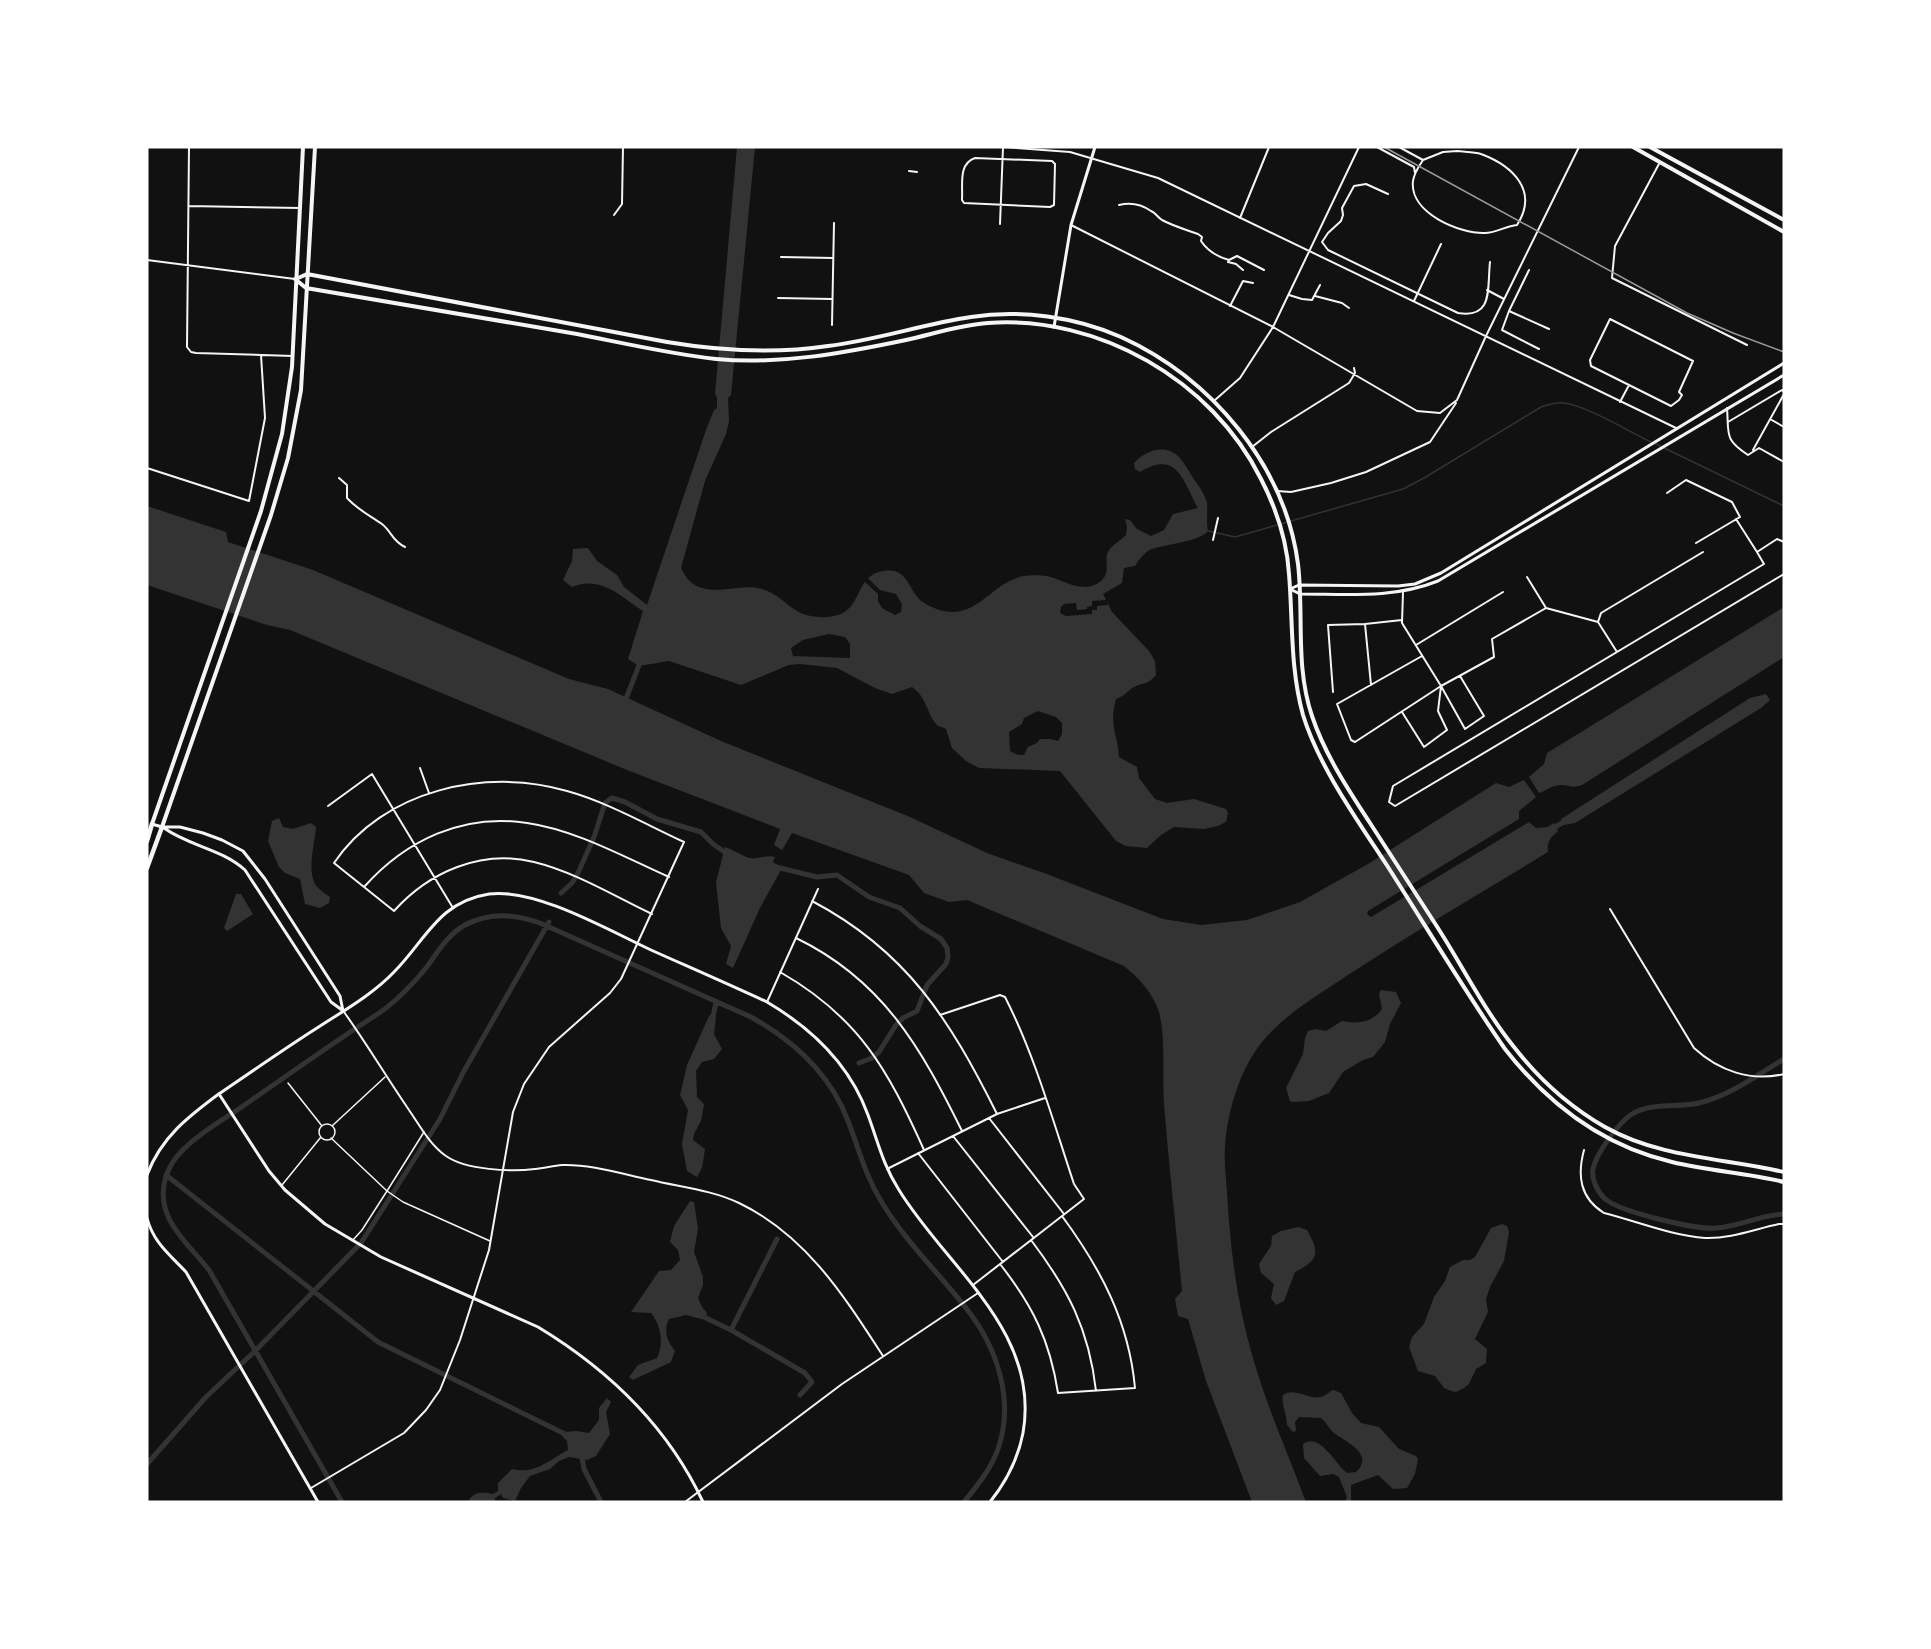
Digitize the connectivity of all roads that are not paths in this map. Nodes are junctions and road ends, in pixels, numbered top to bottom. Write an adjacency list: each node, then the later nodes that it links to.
1 (189, 147): 24 (street)
2 (303, 147): 25 (main road)
3 (315, 147): 44 (main road)
4 (623, 147): 26 (street)
5 (1003, 147): 14 (street); 15 (street)
6 (1095, 147): 14 (street)
7 (1269, 147): 27 (street)
8 (1359, 147): 34 (street)
9 (1377, 147): 20 (street)
10 (1399, 147): 16 (street)
11 (1579, 147): 55 (street)
12 (1633, 147): 17 (main road)
13 (1650, 147): 28 (main road)
14 (1091, 157): 27 (street); 31 (street)
15 (1003, 159): 22 (street); 22 (street); 22 (street)
16 (1423, 160): 20 (street); 20 (street)
17 (1660, 162): 32 (main road); 66 (street)
18 (909, 171): 19 (street)
19 (917, 172)
20 (1415, 176)
21 (1388, 194): 50 (street)
22 (1001, 205): 30 (street)
23 (1119, 205): 38 (street)
24 (189, 206): 25 (street); 40 (street)
25 (300, 208): 45 (main road)
26 (614, 215)
27 (1240, 218): 34 (street)
28 (1784, 220)
29 (834, 223): 36 (street)
30 (1000, 224)
31 (1071, 225): 57 (street); 60 (street)
32 (1784, 232)
33 (1441, 244): 50 (street)
34 (1308, 252): 51 (street); 56 (street)
35 (781, 257): 36 (street)
36 (833, 258): 54 (street)
37 (147, 260): 40 (street)
38 (1229, 260): 41 (street); 42 (street)
39 (1490, 262): 49 (street)
40 (189, 265): 45 (street); 68 (street)
41 (1244, 270)
42 (1264, 270)
43 (1529, 270): 59 (street)
44 (307, 274): 45 (main road); 48 (main road); 60 (main road)
45 (295, 279): 48 (main road); 69 (main road)
46 (1252, 283): 57 (street)
47 (1320, 285): 52 (street)
48 (306, 288): 62 (main road); 125 (main road)
49 (1486, 290): 50 (street); 55 (street)
50 (1418, 293): 56 (street)
51 (1289, 295): 52 (street); 63 (street)
52 (1315, 296): 58 (street)
53 (778, 298): 54 (street)
54 (832, 298): 61 (street)
55 (1504, 299): 65 (street)
56 (1414, 302): 65 (street)
57 (1230, 306): 63 (street)
58 (1349, 308)
59 (1509, 311): 64 (street); 67 (street)
60 (1055, 318): 62 (street); 77 (main road)
61 (832, 325)
62 (1054, 327): 104 (main road)
63 (1273, 327): 72 (street); 77 (street)
64 (1549, 329)
65 (1486, 336): 76 (street); 78 (street)
66 (1748, 345)
67 (1539, 349)
68 (261, 355): 69 (street); 87 (street)
69 (293, 356): 124 (main road)
70 (1784, 363): 83 (street)
71 (1354, 368): 72 (street)
72 (1354, 373): 76 (street); 84 (street)
73 (1784, 375): 79 (street)
74 (1629, 385): 74 (street); 78 (street)
75 (1784, 393): 80 (street); 81 (street)
76 (1457, 400): 89 (street)
77 (1213, 401): 84 (main road)
78 (1620, 402): 83 (street)
79 (1727, 408): 81 (street); 97 (street)
80 (1770, 419): 82 (street); 85 (street)
81 (1728, 422): 85 (street)
82 (1784, 427)
83 (1676, 428): 94 (street)
84 (1252, 447): 89 (main road)
85 (1751, 453): 86 (street)
86 (1784, 462)
87 (147, 468)
88 (339, 478): 98 (street)
89 (1277, 491): 103 (main road)
90 (1667, 493): 92 (street)
91 (1218, 518): 93 (street)
92 (1736, 519): 96 (street); 100 (street)
93 (1213, 540)
94 (1498, 540): 97 (street); 103 (street)
95 (1784, 542): 100 (street)
96 (1696, 543)
97 (1502, 544): 105 (street)
98 (405, 547)
99 (1703, 552): 110 (street)
100 (1757, 552): 113 (street)
101 (1784, 574): 113 (street)
102 (1527, 577): 108 (street)
103 (1299, 585): 104 (street); 107 (main road)
104 (1290, 589): 107 (street); 164 (main road)
105 (1402, 592): 107 (street); 109 (street)
106 (1503, 592): 112 (street)
107 (1300, 594): 162 (main road)
108 (1546, 608): 110 (street); 115 (street)
109 (1402, 620): 111 (street); 112 (street)
110 (1598, 622): 113 (street)
111 (1365, 624): 116 (street); 118 (street)
112 (1416, 645): 114 (street)
113 (1617, 652)
114 (1422, 656): 116 (street); 117 (street)
115 (1460, 676): 117 (street); 117 (street)
116 (1371, 685): 119 (street)
117 (1441, 686): 119 (street); 119 (street)
118 (1333, 692)
119 (1402, 712)
120 (420, 768): 121 (street)
121 (429, 793): 123 (street); 130 (street)
122 (328, 806): 123 (street)
123 (393, 809): 127 (street); 131 (street)
124 (150, 824): 125 (street); 126 (highway)
125 (162, 827): 128 (highway); 141 (street); 141 (street)
126 (147, 841)
127 (414, 844): 129 (street); 130 (street); 131 (street)
128 (147, 868)
129 (434, 877): 131 (street); 134 (street); 136 (street)
130 (669, 877): 136 (street)
131 (364, 887)
132 (818, 889): 133 (street)
133 (812, 901): 137 (street); 142 (street)
134 (453, 908): 138 (street); 141 (street)
135 (1610, 909): 143 (street)
136 (652, 914): 138 (street)
137 (796, 938): 139 (street); 152 (street)
138 (638, 944): 140 (street); 161 (street)
139 (780, 972): 140 (street); 157 (street)
140 (767, 1002): 160 (street)
141 (344, 1011): 144 (street); 146 (street)
142 (940, 1015): 147 (street); 148 (street)
143 (1784, 1074)
144 (386, 1077): 150 (street); 153 (street)
145 (288, 1083): 151 (street)
146 (219, 1094): 163 (street); 165 (street)
147 (1045, 1098): 148 (street); 167 (street)
148 (997, 1114): 149 (street)
149 (989, 1118): 152 (street); 167 (street)
150 (332, 1125): 151 (street); 156 (street)
151 (322, 1126): 155 (street)
152 (962, 1131): 154 (street)
153 (424, 1132): 161 (street); 166 (street)
154 (953, 1136): 157 (street); 170 (street)
155 (321, 1137): 156 (street); 165 (street)
156 (331, 1138): 166 (street)
157 (924, 1150): 159 (street)
158 (1584, 1150): 169 (street)
159 (918, 1153): 160 (street); 173 (street)
160 (887, 1168): 174 (street)
161 (504, 1169): 172 (street); 177 (street)
162 (1784, 1173)
163 (147, 1175)
164 (1784, 1182)
165 (281, 1186): 171 (street)
166 (387, 1191): 171 (street); 172 (street)
167 (1063, 1215): 170 (street); 178 (street)
168 (147, 1218): 179 (street)
169 (1784, 1224)
170 (1032, 1239): 173 (street); 178 (street)
171 (353, 1242): 176 (street)
172 (491, 1242): 176 (street)
173 (1001, 1263): 174 (street); 178 (street)
174 (973, 1286): 175 (street)
175 (978, 1293): 177 (street); 184 (street)
176 (474, 1297): 179 (street); 180 (street)
177 (883, 1356): 180 (street)
178 (1096, 1391)
179 (311, 1488): 181 (street)
180 (698, 1492): 182 (street); 183 (street)
181 (318, 1502)
182 (685, 1502)
183 (703, 1502)
184 (990, 1502)

